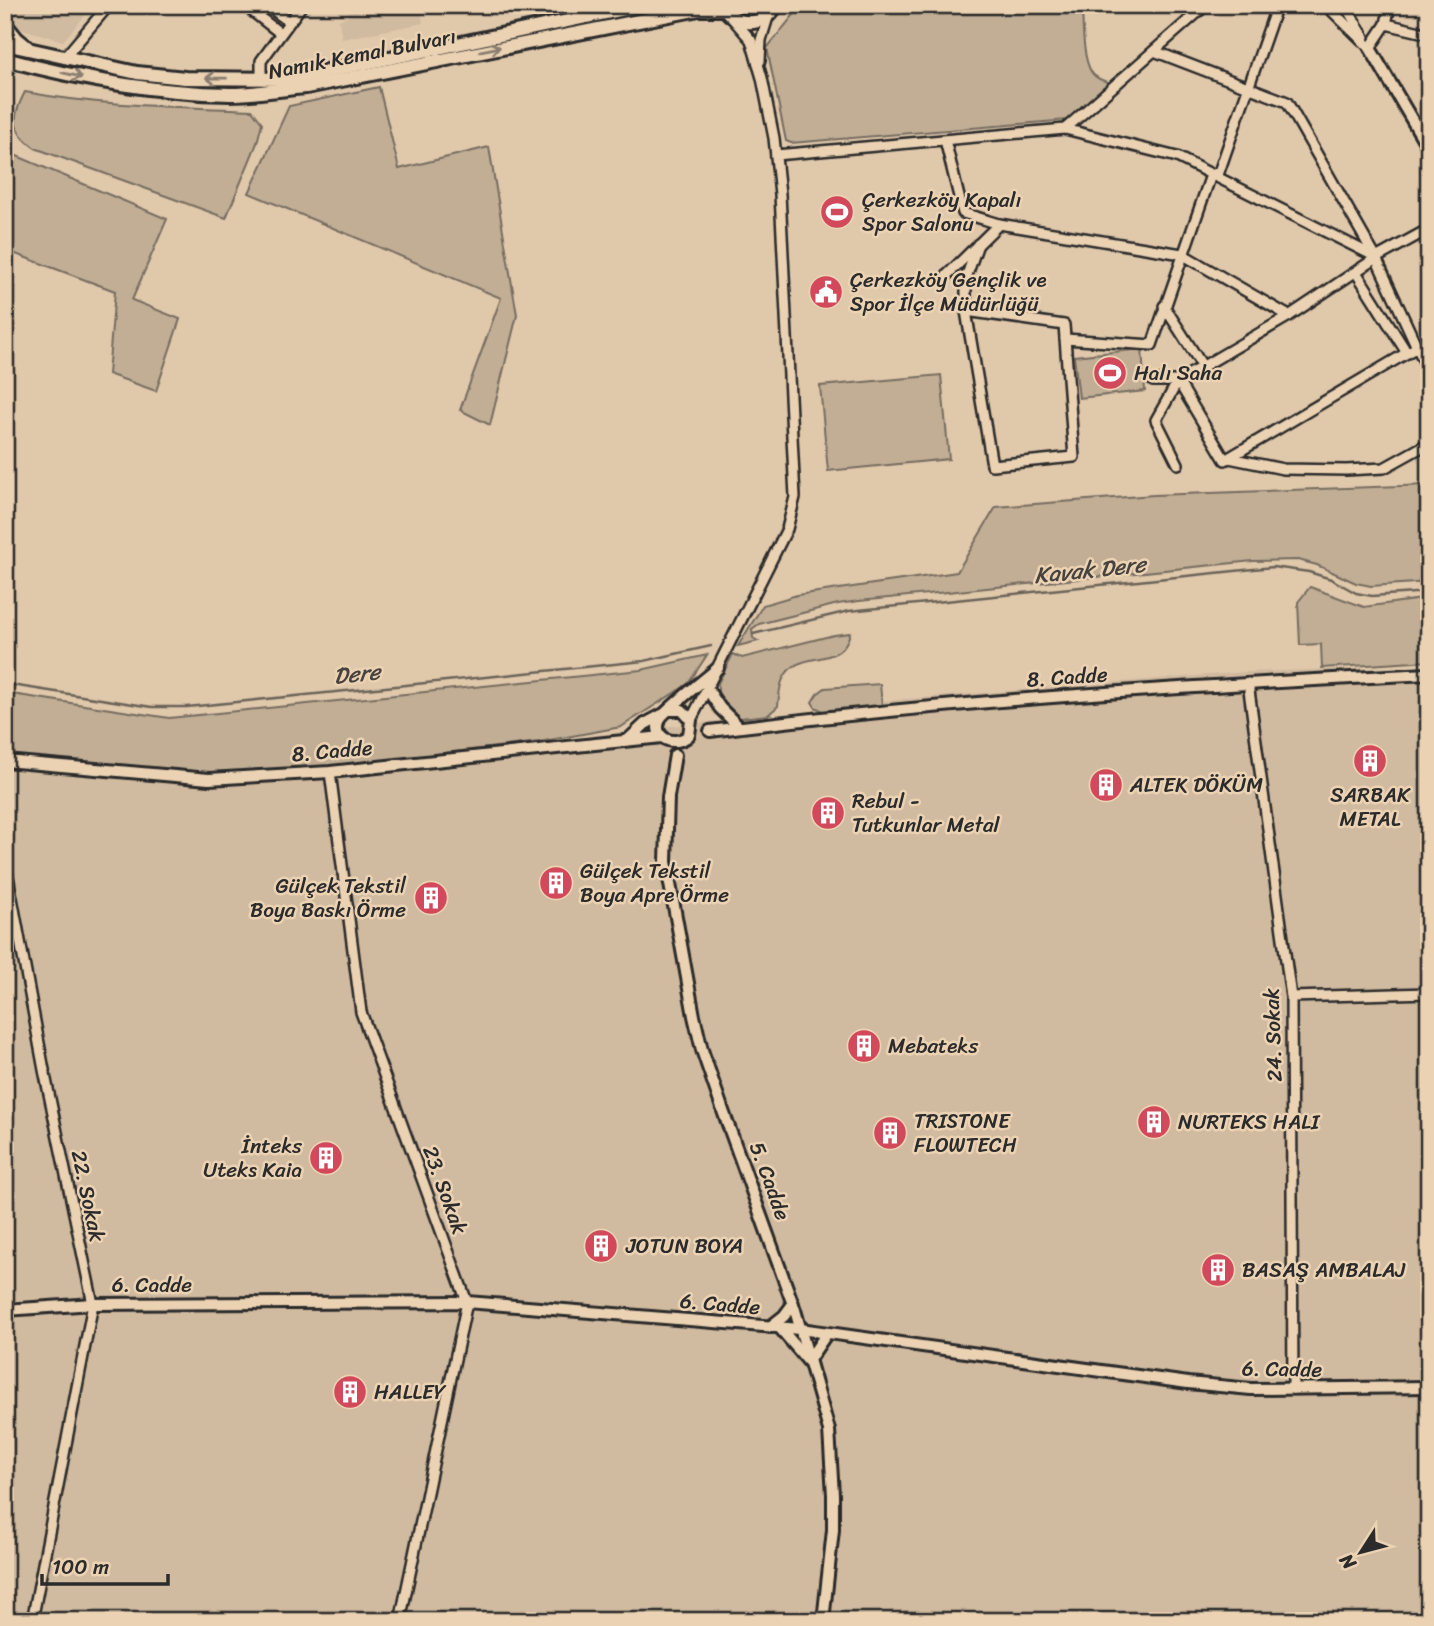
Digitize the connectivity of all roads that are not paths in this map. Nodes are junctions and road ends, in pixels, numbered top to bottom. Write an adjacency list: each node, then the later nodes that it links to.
1 (109, 5): 25 (street)
2 (244, 5): 19 (street)
3 (267, 5): 16 (street)
4 (302, 5): 16 (street)
5 (575, 5): 15 (street)
6 (644, 5): 15 (main road, Namık Kemal Bulvarı)
7 (776, 5): 14 (main road)
8 (1206, 5): 24 (street)
9 (1277, 5): 31 (street)
10 (1326, 5): 22 (street)
11 (1345, 5): 22 (street)
12 (1390, 5): 18 (street)
13 (726, 10): 14 (main road, Namık Kemal Bulvarı); 27 (street); 29 (main road, Namık Kemal Bulvarı, one-way to 13)
14 (768, 16): 27 (street)
15 (578, 19): 29 (main road, Namık Kemal Bulvarı)
16 (289, 22): 19 (street)
17 (5, 24): 23 (main road)
18 (1386, 24): 20 (street); 22 (street)
19 (281, 33): 29 (street)
20 (1429, 34)
21 (5, 44): 23 (main road, Namık Kemal Bulvarı)
22 (1370, 48): 34 (street)
23 (31, 50): 25 (main road, Namık Kemal Bulvarı)
24 (1154, 51): 31 (street); 32 (street)
25 (64, 58): 28 (main road, Namık Kemal Bulvarı)
26 (5, 59): 30 (main road, Namık Kemal Bulvarı, one-way to 30)
27 (759, 66): 35 (street)
28 (137, 73): 29 (main road, Namık Kemal Bulvarı, one-way to 28); 30 (main road)
29 (262, 85): 30 (main road, Namık Kemal Bulvarı)
30 (135, 87)
31 (1250, 88): 36 (street); 41 (street)
32 (1065, 129): 33 (street); 36 (street)
33 (946, 140): 35 (street); 37 (street)
34 (1429, 149)
35 (776, 155): 57 (street)
36 (1211, 175): 40 (street); 41 (street)
37 (999, 224): 39 (street); 40 (street)
38 (1429, 229): 41 (street)
39 (978, 244): 43 (street); 45 (street)
40 (1182, 254): 44 (street); 46 (street)
41 (1375, 257): 42 (street); 48 (street)
42 (1356, 272): 46 (street); 49 (street)
43 (943, 279)
44 (1164, 306): 47 (street); 50 (street)
45 (966, 311): 47 (street); 47 (street)
46 (1289, 316): 50 (street)
47 (1065, 340)
48 (1416, 347): 49 (street); 51 (street)
49 (1407, 353): 55 (street)
50 (1203, 367): 53 (street)
51 (1429, 371)
52 (1153, 381): 53 (street)
53 (1178, 381): 55 (street); 56 (street)
54 (1429, 443): 55 (street)
55 (1229, 458)
56 (1178, 464)
57 (718, 668): 60 (street); 61 (street)
58 (1429, 674): 59 (street, 8. Cadde)
59 (1248, 683): 63 (street, 8. Cadde); 73 (street, 24. Sokak)
60 (708, 690): 62 (street); 63 (street)
61 (665, 713): 62 (street); 66 (street); 67 (street)
62 (691, 720): 64 (street); 65 (street)
63 (739, 727): 64 (street, 8. Cadde)
64 (710, 731): 65 (street, 8. Cadde)
65 (687, 737): 66 (street); 68 (street)
66 (666, 739): 67 (street, 8. Cadde); 68 (street)
67 (628, 740): 70 (street, 8. Cadde)
68 (675, 755): 76 (street, 5. Cadde)
69 (5, 761): 70 (street, 8. Cadde)
70 (330, 772): 74 (street, 23. Sokak)
71 (5, 860): 75 (street, 22. Sokak)
72 (1429, 993): 73 (street)
73 (1291, 997): 83 (street, 24. Sokak)
74 (467, 1302): 75 (street, 6. Cadde); 78 (street, 6. Cadde); 85 (street)
75 (93, 1304): 77 (street, 6. Cadde); 84 (street, 22. Sokak)
76 (793, 1304): 78 (street); 79 (street, 5. Cadde)
77 (5, 1310)
78 (775, 1327): 79 (street, 6. Cadde); 81 (street)
79 (800, 1329): 80 (street, 6. Cadde); 81 (street, 5. Cadde)
80 (827, 1333): 81 (street); 83 (street, 6. Cadde)
81 (808, 1361): 86 (street, 5. Cadde)
82 (1429, 1387): 83 (street, 6. Cadde)
83 (1293, 1389)
84 (32, 1621)
85 (400, 1621)
86 (823, 1621)

